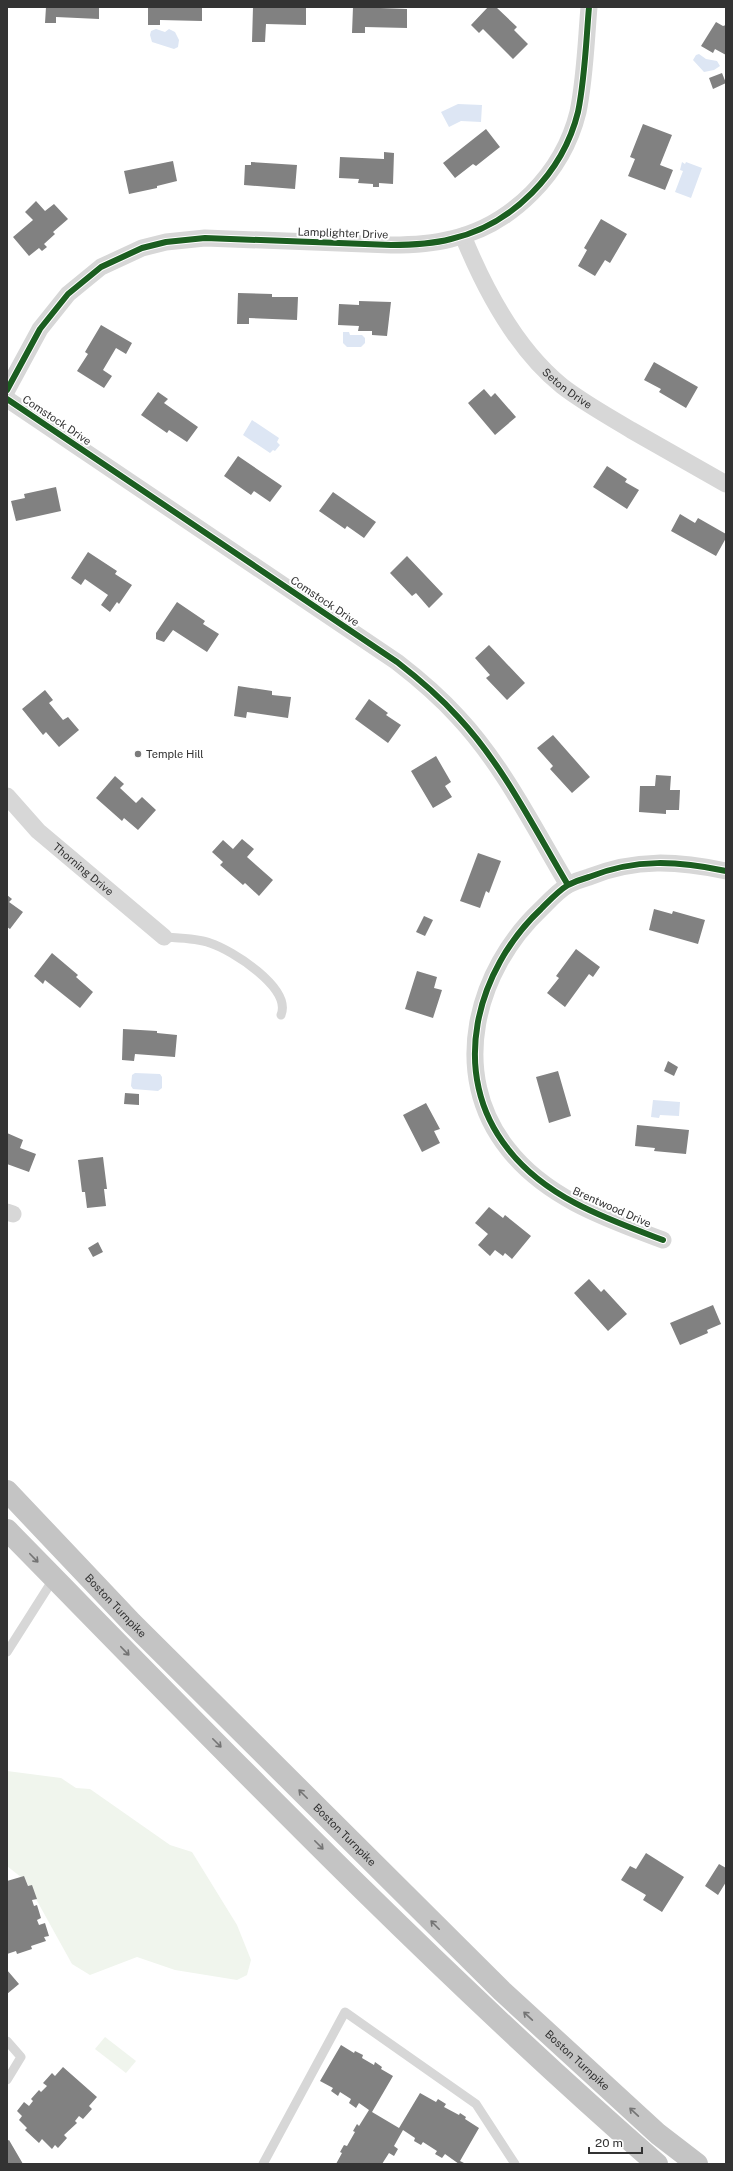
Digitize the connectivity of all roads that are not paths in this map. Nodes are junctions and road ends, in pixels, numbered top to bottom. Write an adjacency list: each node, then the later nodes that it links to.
1 (589, 7): 2 (street, Lamplighter Drive)
2 (463, 236): 3 (street, Lamplighter Drive); 5 (street, Seton Drive)
3 (7, 390)
4 (7, 399): 8 (street, Comstock Drive)
5 (726, 484)
6 (7, 796): 9 (street, Thorning Drive)
7 (726, 871): 8 (street, Brentwood Drive)
8 (568, 885): 11 (street, Brentwood Drive)
9 (164, 937): 10 (lane)
10 (281, 1015)
11 (663, 1240)
12 (7, 1491): 21 (highway, Boston Turnpike, one-way to 12)
13 (7, 1530): 14 (highway, Boston Turnpike, one-way to 14)
14 (54, 1578): 15 (lane); 20 (highway, Boston Turnpike, one-way to 20)
15 (7, 1652)
16 (7, 2040): 17 (lane)
17 (7, 2080)
18 (263, 2164): 19 (lane)
19 (515, 2164)
20 (656, 2164)
21 (697, 2164)

